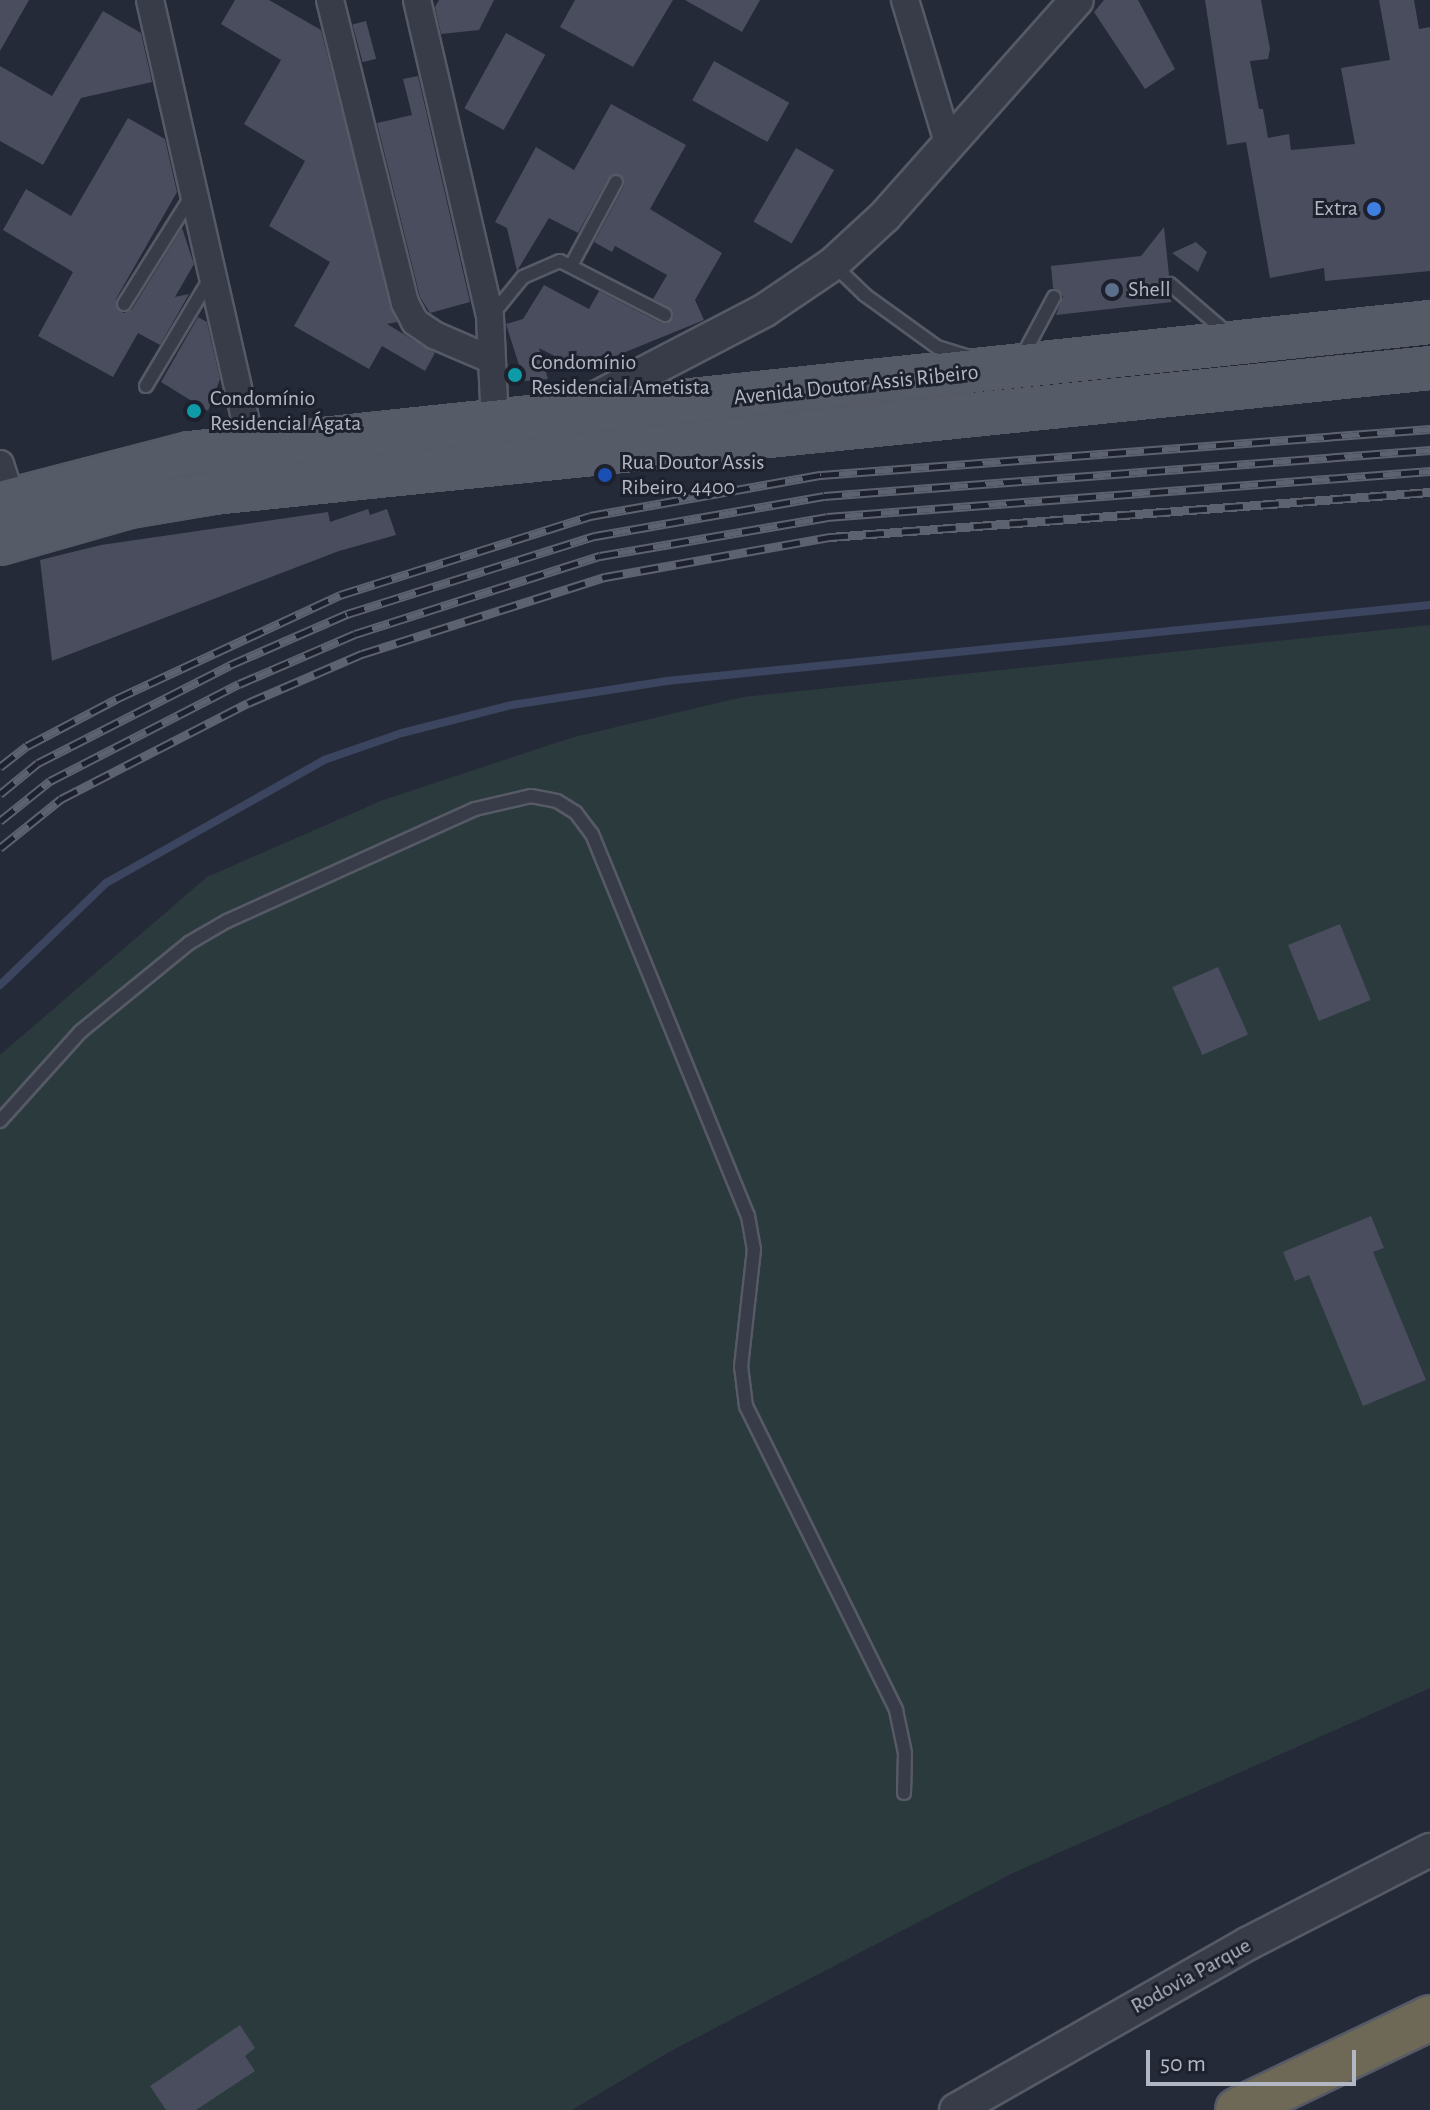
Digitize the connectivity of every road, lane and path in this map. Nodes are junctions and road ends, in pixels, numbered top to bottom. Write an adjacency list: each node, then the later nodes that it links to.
1 (150, 0): 8 (street)
2 (330, 0): 19 (street)
3 (417, 0): 16 (street)
4 (905, 0): 6 (street)
5 (1077, 0): 6 (street)
6 (949, 146): 10 (street)
7 (616, 182): 9 (lane)
8 (195, 189): 11 (street); 14 (lane)
9 (572, 264): 15 (lane); 16 (lane)
10 (833, 264): 21 (lane); 23 (street)
11 (215, 271): 22 (lane); 25 (street)
12 (1170, 284): 18 (lane)
13 (1054, 297): 21 (lane)
14 (124, 304)
15 (665, 315)
16 (490, 317): 19 (street)
17 (1430, 322): 18 (main road, Avenida Doutor Assis Ribeiro)
18 (1238, 343): 21 (main road, Avenida Doutor Assis Ribeiro)
19 (492, 360): 24 (street)
20 (1430, 368): 27 (main road, Avenida Doutor Assis Ribeiro)
21 (1012, 369): 23 (main road, Avenida Doutor Assis Ribeiro)
22 (146, 386)
23 (558, 417): 24 (main road, Avenida Doutor Assis Ribeiro)
24 (495, 424): 25 (main road, Avenida Doutor Assis Ribeiro)
25 (252, 448): 26 (main road, Avenida Doutor Assis Ribeiro)
26 (4, 488)
27 (0, 544)
28 (0, 1121): 29 (lane)
29 (904, 1793)
30 (1430, 1850): 32 (street, Rodovia Parque)
31 (1430, 2018): 33 (highway)
32 (956, 2110)
33 (1238, 2110)

